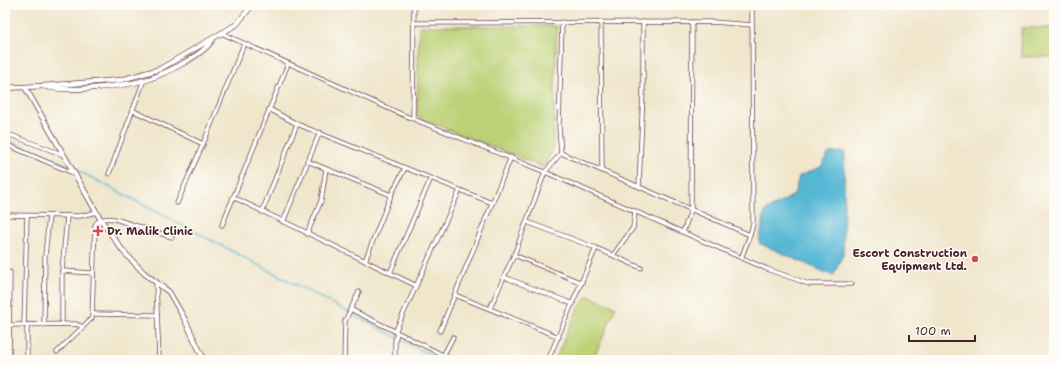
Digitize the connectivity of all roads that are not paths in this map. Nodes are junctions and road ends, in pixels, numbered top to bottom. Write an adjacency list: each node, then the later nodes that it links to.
1 (252, 5): 10 (street)
2 (414, 5): 4 (street)
3 (752, 5): 9 (street)
4 (415, 22): 5 (street); 20 (street)
5 (562, 22): 6 (street); 28 (street)
6 (601, 22): 7 (street); 35 (street)
7 (643, 22): 8 (street); 39 (street)
8 (692, 22): 9 (street); 45 (street)
9 (752, 25): 59 (street)
10 (221, 34): 11 (street); 12 (street)
11 (213, 39): 14 (street); 15 (street)
12 (244, 44): 13 (street); 26 (street)
13 (288, 64): 18 (street); 20 (street)
14 (144, 80): 15 (street); 19 (street)
15 (43, 86): 16 (street)
16 (25, 87): 17 (street); 29 (street)
17 (5, 88)
18 (269, 109): 21 (street); 42 (street)
19 (134, 111): 26 (street); 37 (street)
20 (413, 118): 30 (street)
21 (298, 124): 22 (street); 48 (street)
22 (320, 132): 31 (street); 32 (street)
23 (5, 133): 24 (street)
24 (14, 138): 27 (street); 29 (street)
25 (5, 144): 27 (street)
26 (203, 144): 43 (street)
27 (11, 146): 34 (street)
28 (561, 152): 35 (street); 36 (street)
29 (65, 156): 34 (street)
30 (511, 158): 36 (street); 44 (street)
31 (307, 161): 33 (street); 54 (street)
32 (405, 168): 38 (street); 41 (street)
33 (326, 169): 41 (street); 58 (street)
34 (72, 170): 47 (street)
35 (602, 170): 39 (street)
36 (546, 172): 46 (street); 55 (street)
37 (109, 174)
38 (430, 178): 40 (street); 70 (street)
39 (638, 186): 45 (street)
40 (460, 190): 44 (street); 75 (street)
41 (392, 195): 65 (street)
42 (233, 197): 48 (street); 56 (street)
43 (177, 203)
44 (492, 203): 77 (street)
45 (691, 210): 57 (street); 59 (street)
46 (635, 211): 57 (street); 63 (street)
47 (97, 212): 52 (street); 53 (street)
48 (262, 212): 54 (street)
49 (5, 215): 50 (street)
50 (27, 216): 51 (street); 85 (street)
51 (49, 216): 52 (street); 86 (street)
52 (67, 216): 67 (street)
53 (100, 220): 60 (street); 69 (street); 72 (street)
54 (283, 222): 58 (street)
55 (527, 222): 61 (street); 62 (street)
56 (222, 226)
57 (683, 232): 64 (street)
58 (307, 234): 65 (street)
59 (750, 235): 64 (street)
60 (172, 237)
61 (596, 248): 63 (street); 73 (street)
62 (514, 255): 71 (street); 73 (street)
63 (612, 255): 66 (street)
64 (742, 256): 74 (street)
65 (365, 260): 70 (street)
66 (641, 268)
67 (62, 271): 69 (street); 83 (street)
68 (10, 272): 84 (street)
69 (93, 273): 81 (street)
70 (390, 273): 75 (street)
71 (504, 277): 78 (street); 79 (street)
72 (156, 283): 82 (street); 97 (street)
73 (582, 283): 78 (street)
74 (852, 284)
75 (416, 285): 89 (street)
76 (359, 292): 80 (street)
77 (455, 295): 79 (street); 88 (street)
78 (573, 304): 90 (street)
79 (490, 308): 90 (street)
80 (350, 310): 89 (street); 98 (street)
81 (93, 314): 82 (street); 87 (street)
82 (157, 315): 96 (street)
83 (62, 324): 86 (street); 87 (street)
84 (10, 325): 85 (street); 94 (street)
85 (26, 325): 86 (street); 95 (street)
86 (44, 325)
87 (83, 327): 92 (street)
88 (440, 331)
89 (396, 335): 93 (street); 99 (street)
90 (559, 336): 101 (street)
91 (453, 337): 93 (street)
92 (57, 352)
93 (442, 358): 100 (street)
94 (9, 360)
95 (27, 360)
96 (159, 360)
97 (204, 360)
98 (344, 360)
99 (395, 360)
100 (453, 360)
101 (548, 360)

